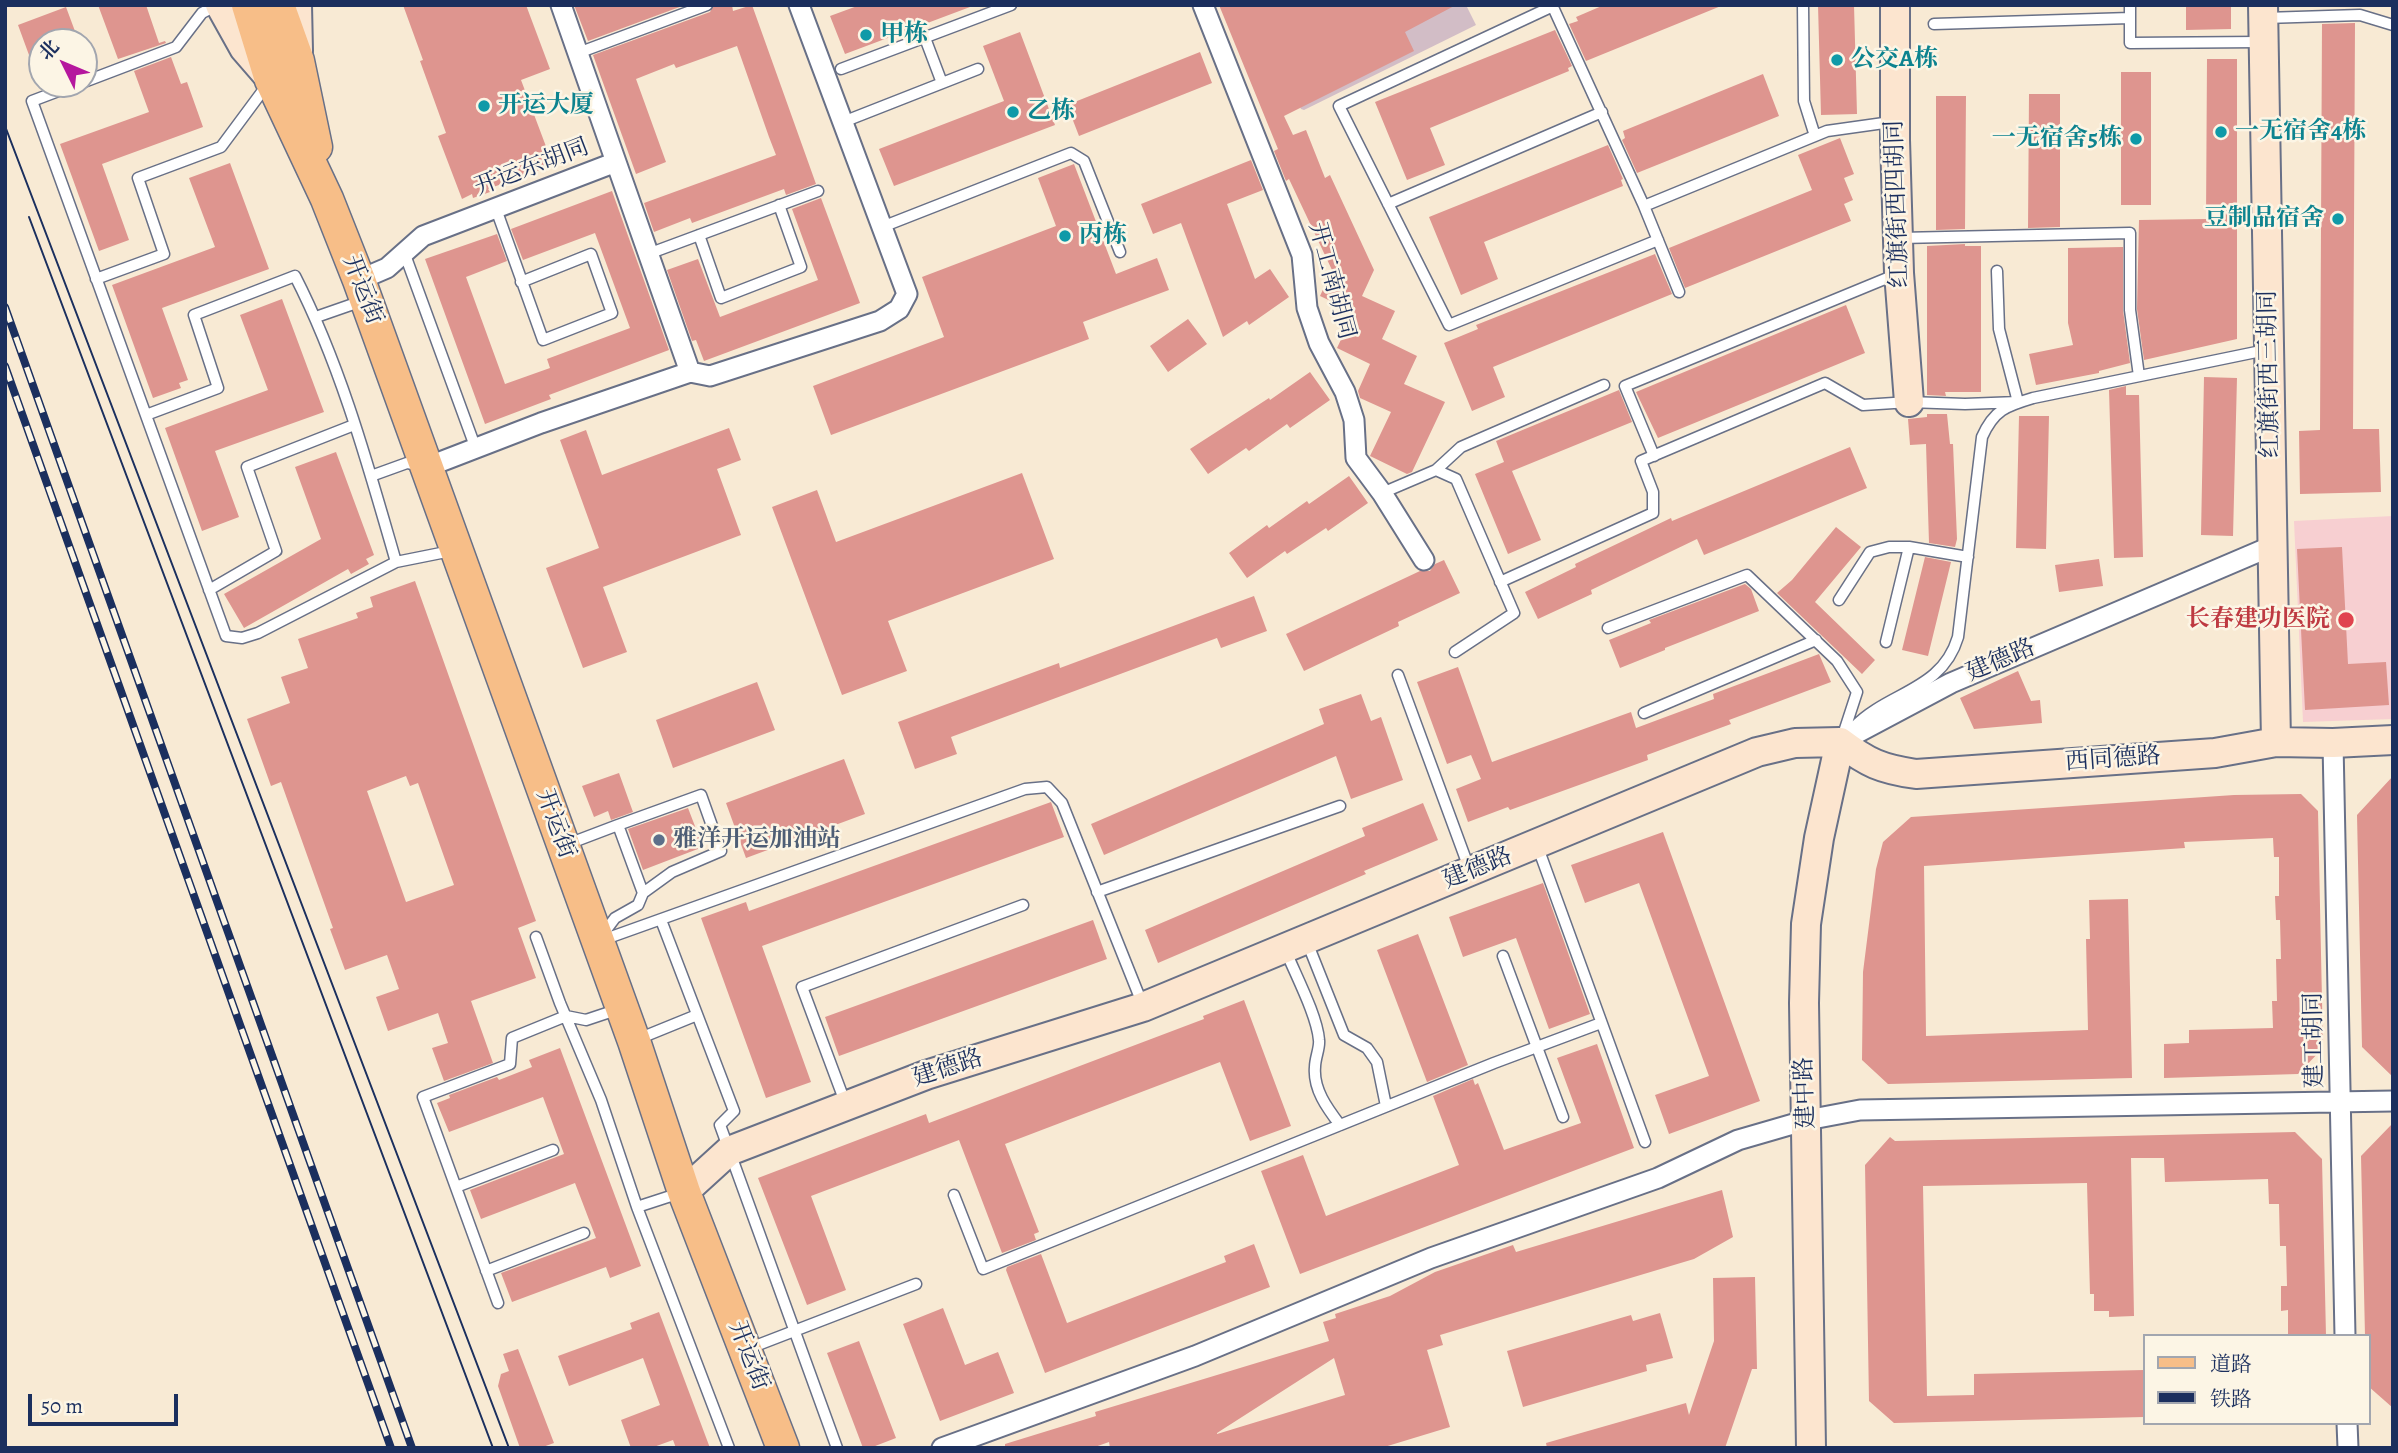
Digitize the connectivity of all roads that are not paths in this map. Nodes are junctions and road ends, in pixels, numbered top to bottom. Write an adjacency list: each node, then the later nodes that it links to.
1 (219, 5): 24 (lane); 25 (street)
2 (248, 5): 25 (main road, 开运街)
3 (278, 5): 21 (main road, 开运街)
4 (297, 5): 21 (street)
5 (562, 5): 20 (street, 开运东胡同)
6 (707, 5): 20 (lane)
7 (799, 5): 30 (street)
8 (1011, 5): 19 (lane)
9 (1203, 5): 66 (street, 开工南胡同)
10 (1804, 5): 31 (lane)
11 (1895, 5): 12 (lane); 29 (street, 红旗街西四胡同)
12 (1904, 5)
13 (2130, 5): 15 (lane)
14 (1552, 6): 28 (lane); 35 (lane)
15 (2130, 18): 16 (lane); 17 (lane)
16 (2264, 22): 18 (lane); 53 (street, 红旗街西三胡同)
17 (1934, 24)
18 (2393, 25)
19 (925, 38): 22 (lane); 26 (lane)
20 (578, 53): 32 (street, 开运东胡同)
21 (298, 61): 34 (main road, 开运街)
22 (841, 69)
23 (978, 69): 26 (lane)
24 (98, 77)
25 (271, 80): 34 (main road, 开运街); 48 (lane)
26 (942, 83): 30 (lane)
27 (40, 98): 48 (lane)
28 (1602, 112): 35 (lane); 37 (lane)
29 (1895, 121): 31 (lane); 41 (street, 红旗街西四胡同)
30 (843, 122): 39 (street)
31 (1815, 136): 37 (lane)
32 (616, 162): 38 (street, 开运东胡同); 45 (street)
33 (818, 191): 36 (lane)
34 (327, 199): 50 (main road, 开运街)
35 (1388, 204): 42 (lane)
36 (779, 205): 40 (lane); 40 (lane)
37 (1644, 205): 42 (lane)
38 (496, 209): 43 (street, 开运东胡同); 49 (lane)
39 (882, 227): 44 (lane); 54 (street)
40 (699, 235): 45 (lane)
41 (1900, 239): 47 (street, 红旗街西四胡同); 55 (lane)
42 (1658, 240): 51 (lane)
43 (404, 252): 50 (street, 开运东胡同); 61 (lane)
44 (1120, 252)
45 (648, 254): 54 (street)
46 (1997, 271): 58 (lane)
47 (1899, 273): 57 (street, 红旗街西四胡同); 62 (lane)
48 (96, 279): 59 (lane)
49 (521, 282): 49 (lane)
50 (363, 289): 52 (lane); 63 (main road, 开运街)
51 (1679, 292)
52 (316, 317): 59 (lane); 60 (lane)
53 (2270, 349): 55 (lane); 67 (street, 红旗街西三胡同)
54 (690, 372): 61 (street)
55 (2139, 376): 58 (lane)
56 (1604, 385): 64 (lane)
57 (1909, 401): 58 (lane); 62 (lane)
58 (2018, 402): 70 (lane)
59 (146, 415): 74 (lane)
60 (354, 425): 65 (lane); 74 (lane)
61 (475, 449): 63 (street)
62 (1654, 456): 73 (lane)
63 (427, 467): 65 (lane); 69 (main road, 开运街)
64 (1436, 470): 66 (lane); 73 (lane)
65 (371, 476): 72 (lane)
66 (1382, 493): 71 (street, 开工南胡同)
67 (2272, 546): 83 (street, 建德路); 84 (street, 红旗街西三胡同)
68 (1909, 547): 70 (lane); 75 (lane); 78 (lane)
69 (457, 550): 72 (lane); 89 (main road, 开运街)
70 (1968, 557): 83 (lane)
71 (1424, 560)
72 (396, 562): 74 (lane)
73 (1500, 582): 79 (lane)
74 (209, 590)
75 (1839, 600)
76 (1608, 628): 77 (lane)
77 (1816, 640): 81 (lane); 83 (lane)
78 (1886, 642)
79 (1455, 652)
80 (1398, 676): 90 (lane)
81 (1644, 713)
82 (2393, 740): 85 (street, 西同德路)
83 (1840, 742): 84 (street, 西同德路); 88 (street, 建德路); 111 (street, 建中路)
84 (2276, 742): 85 (street, 西同德路)
85 (2333, 743): 107 (street, 建工胡同)
86 (1340, 806): 91 (lane)
87 (618, 825): 89 (lane); 92 (lane); 92 (lane)
88 (1537, 845): 90 (street, 建德路); 103 (lane)
89 (563, 846): 96 (main road, 开运街)
90 (1470, 872): 97 (street, 建德路)
91 (1097, 891): 94 (lane); 99 (lane)
92 (643, 893): 96 (lane)
93 (1023, 905): 108 (lane)
94 (660, 920): 96 (lane); 101 (lane)
95 (536, 937): 102 (lane)
96 (597, 942): 100 (main road, 开运街)
97 (1295, 944): 99 (street, 建德路); 109 (lane); 112 (lane)
98 (1503, 956): 105 (lane)
99 (1143, 1007): 108 (street, 建德路)
100 (622, 1008): 102 (lane); 104 (main road, 开运街)
101 (697, 1015): 104 (lane); 115 (lane)
102 (566, 1016): 116 (lane); 119 (lane)
103 (1601, 1023): 105 (lane); 113 (lane)
104 (634, 1041): 117 (main road, 开运街)
105 (1537, 1047): 109 (lane); 110 (lane)
106 (2393, 1101): 107 (street)
107 (2340, 1102): 111 (street); 125 (street, 建工胡同)
108 (846, 1106): 115 (street, 建德路)
109 (1386, 1107): 112 (lane)
110 (1563, 1117)
111 (1807, 1120): 131 (street); 132 (street, 建中路)
112 (1340, 1125): 118 (lane)
113 (1645, 1142)
114 (553, 1150): 116 (lane)
115 (729, 1151): 117 (street, 建德路); 124 (lane)
116 (456, 1187): 121 (lane)
117 (684, 1192): 119 (lane); 126 (main road, 开运街)
118 (954, 1195)
119 (637, 1207): 128 (lane)
120 (584, 1233): 121 (lane)
121 (486, 1271): 123 (lane)
122 (916, 1284): 124 (lane)
123 (498, 1303)
124 (794, 1331): 126 (lane); 130 (lane)
125 (2345, 1334)
126 (746, 1350): 129 (main road, 开运街)
127 (2347, 1425): 133 (street)
128 (729, 1448)
129 (783, 1448)
130 (836, 1448)
131 (942, 1448)
132 (1811, 1448)
133 (2347, 1448)

